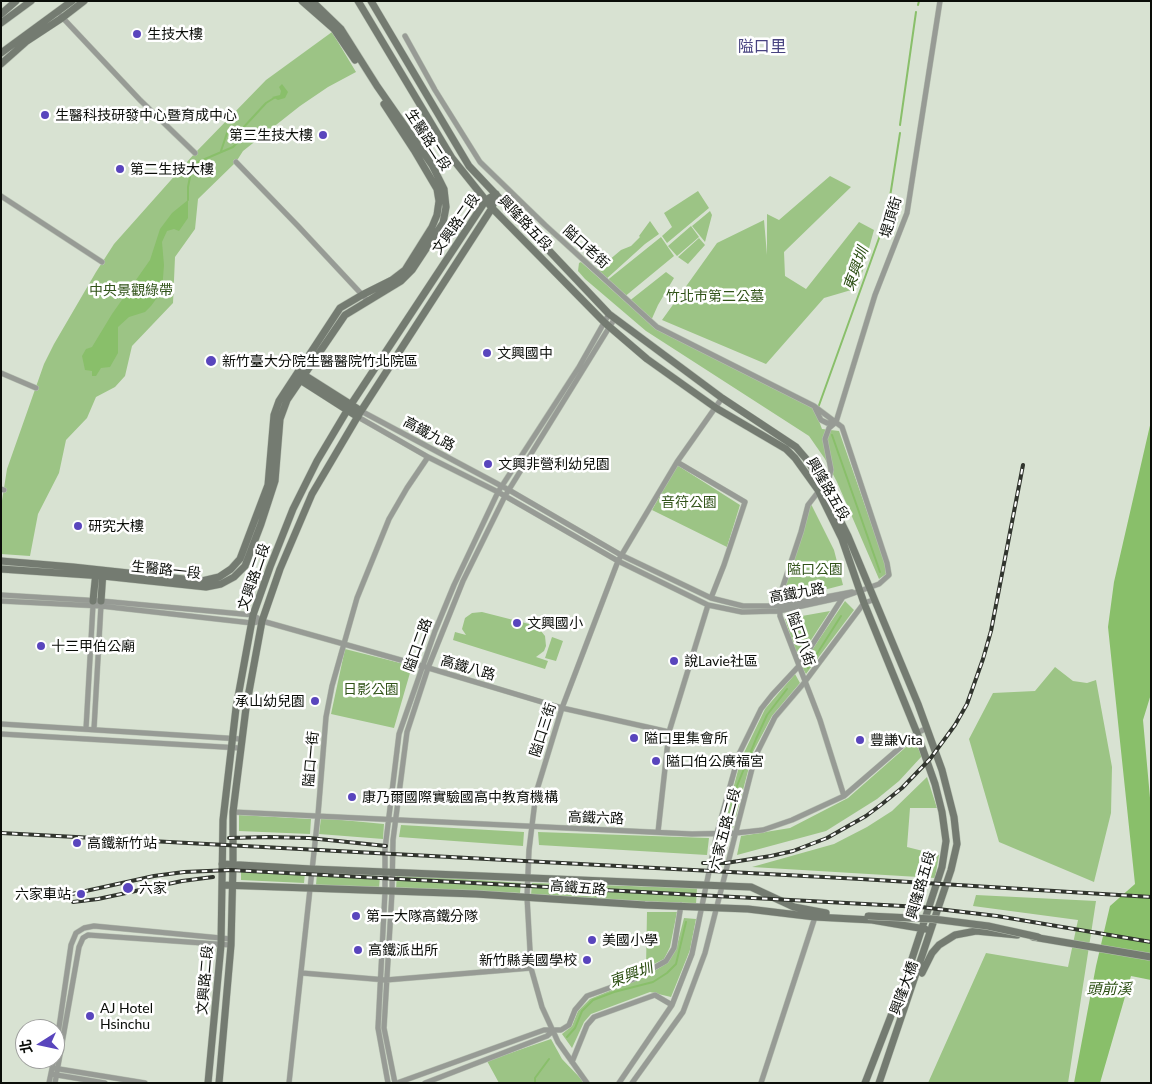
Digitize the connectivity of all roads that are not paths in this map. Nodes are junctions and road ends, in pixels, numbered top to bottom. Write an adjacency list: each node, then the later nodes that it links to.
1 (16, 1): 10 (street)
2 (31, 1): 12 (street)
3 (72, 1): 11 (street)
4 (84, 1): 11 (street)
5 (302, 1): 23 (street, 生醫路二段)
6 (312, 1): 23 (street, 生醫路二段)
7 (358, 1): 20 (street, 興隆路五段)
8 (371, 1): 18 (street, 興隆路五段)
9 (940, 1): 35 (street, 堤頂街)
10 (1, 14)
11 (60, 15): 14 (street); 15 (street); 16 (street)
12 (1, 24)
13 (405, 36): 30 (street, 隘口老街)
14 (1, 53)
15 (1, 64)
16 (195, 153)
17 (236, 162): 23 (street)
18 (496, 194): 20 (street, 文興路二段); 21 (street, 文興路二段); 24 (street, 興隆路五段)
19 (1, 196): 22 (street)
20 (486, 200): 21 (street, 興隆路五段); 31 (street, 文興路二段)
21 (492, 208): 25 (street, 興隆路五段); 33 (street, 文興路二段)
22 (102, 262)
23 (364, 298): 27 (street, 生醫路二段)
24 (612, 316): 25 (street, 隘口二路); 29 (street, 興隆路五段)
25 (607, 325): 32 (street, 興隆路五段); 39 (street, 隘口二路); 41 (street, 隘口二路)
26 (1, 373): 28 (street)
27 (299, 375): 31 (street, 高鐵九路); 48 (street, 生醫路一段)
28 (36, 388)
29 (722, 398): 32 (street, 隘口三街); 40 (street, 興隆路五段)
30 (814, 406): 34 (street); 35 (street, 隘口老街)
31 (350, 407): 33 (street, 高鐵九路); 60 (street, 文興路二段)
32 (716, 408): 38 (street, 隘口三街); 40 (street, 興隆路五段)
33 (360, 414): 37 (street, 高鐵九路); 39 (street, 高鐵九路); 61 (street, 文興路二段)
34 (821, 420): 35 (street); 36 (street)
35 (836, 422): 36 (street, 堤頂街); 49 (street, 隘口老街)
36 (825, 439): 40 (street)
37 (428, 456): 42 (street, 高鐵九路); 63 (street, 隘口一街)
38 (677, 462): 44 (street, 隘口三街); 53 (street)
39 (502, 487): 41 (street, 高鐵九路); 42 (street, 隘口二路)
40 (821, 488): 49 (street, 興隆路五段); 50 (street, 興隆路五段); 59 (street, 隘口八街)
41 (509, 490): 43 (street, 隘口二路); 44 (street, 高鐵九路)
42 (498, 492): 43 (street, 高鐵九路); 64 (street, 隘口二路)
43 (505, 496): 46 (street, 高鐵九路); 64 (street, 隘口二路)
44 (621, 555): 46 (street, 隘口三街); 53 (street, 高鐵九路)
45 (1, 561): 48 (street, 生醫路一段)
46 (618, 561): 58 (street, 高鐵九路); 67 (street, 隘口三街)
47 (1, 569): 48 (street, 生醫路一段)
48 (99, 573): 56 (street)
49 (875, 586): 50 (street); 54 (street, 興隆路五段)
50 (860, 591): 52 (street, 高鐵九路); 57 (street, 興隆路五段); 59 (street, 高鐵九路)
51 (1, 595): 56 (street, 高鐵八路)
52 (843, 597): 59 (street, 高鐵九路); 65 (street, 六家五路二段)
53 (711, 598): 59 (street, 高鐵九路)
54 (874, 600): 57 (street); 69 (street, 興隆路五段)
55 (1, 601): 56 (street, 高鐵八路)
56 (97, 603): 60 (street, 高鐵八路); 62 (street, 高鐵八路); 70 (street); 71 (street)
57 (864, 603): 66 (street, 六家五路二段); 73 (street, 興隆路五段)
58 (708, 605): 59 (street, 高鐵九路); 72 (street)
59 (779, 608): 65 (street, 隘口八街)
60 (253, 615): 61 (street, 高鐵八路); 62 (street, 文興路二段)
61 (262, 621): 62 (street, 高鐵八路); 63 (street, 高鐵八路); 76 (street, 文興路二段)
62 (252, 623): 75 (street, 文興路二段)
63 (344, 644): 64 (street, 高鐵八路); 81 (street, 隘口一街)
64 (425, 667): 67 (street, 高鐵八路); 82 (street, 隘口二路); 83 (street, 隘口二路)
65 (798, 667): 66 (street, 隘口八街); 86 (street, 六家五路二段)
66 (804, 683): 79 (street, 隘口八街); 87 (street, 六家五路二段)
67 (562, 708): 72 (street, 高鐵八路); 84 (street, 隘口三街)
68 (1, 724): 70 (street)
69 (927, 728): 73 (street, 高鐵六路); 107 (street, 興隆路五段)
70 (86, 729): 71 (street)
71 (94, 729): 75 (street)
72 (669, 732): 85 (street)
73 (917, 733): 79 (street, 高鐵六路); 106 (street, 興隆路五段)
74 (1, 734): 77 (street)
75 (232, 738): 76 (street); 77 (street, 文興路二段)
76 (241, 739): 78 (street, 文興路二段)
77 (231, 747): 78 (street); 90 (street, 文興路二段)
78 (240, 748): 80 (street, 文興路二段)
79 (844, 796): 87 (street, 高鐵六路)
80 (233, 812): 81 (street, 高鐵六路); 91 (street, 文興路二段)
81 (318, 815): 82 (street, 高鐵六路); 92 (street, 隘口一街)
82 (388, 820): 83 (street, 高鐵六路); 88 (street, 隘口二路)
83 (395, 820): 84 (street, 高鐵六路); 89 (street, 隘口二路)
84 (531, 827): 85 (street, 高鐵六路); 94 (street, 隘口三街)
85 (658, 832): 86 (street, 高鐵六路)
86 (717, 833): 87 (street, 高鐵六路); 97 (street, 六家五路二段)
87 (736, 833): 98 (street, 六家五路二段)
88 (386, 840): 89 (street); 93 (street, 隘口二路)
89 (393, 840): 93 (street, 隘口二路)
90 (222, 864): 91 (street, 高鐵五路); 95 (street, 文興路二段)
91 (233, 865): 92 (street, 高鐵五路); 96 (street, 文興路二段)
92 (311, 869): 93 (street, 高鐵五路); 99 (street, 隘口一街)
93 (389, 872): 94 (street, 高鐵五路); 100 (street, 隘口二路)
94 (528, 878): 97 (street, 高鐵五路); 101 (street, 隘口三街)
95 (222, 885): 96 (street, 高鐵五路); 109 (street, 文興路二段)
96 (232, 885): 99 (street, 高鐵五路); 110 (street, 文興路二段)
97 (706, 885): 98 (street, 高鐵五路); 103 (street, 六家五路二段)
98 (722, 885): 104 (street, 六家五路二段); 105 (street, 高鐵五路)
99 (310, 889): 100 (street, 高鐵五路); 113 (street, 隘口一街)
100 (389, 892): 101 (street, 高鐵五路); 114 (street, 隘口二路); 115 (street, 隘口二路)
101 (527, 897): 102 (street, 高鐵五路); 112 (street, 隘口三街)
102 (681, 905): 103 (street, 高鐵五路); 119 (street)
103 (703, 906): 104 (street, 高鐵五路); 116 (street, 六家五路二段)
104 (717, 907): 105 (street, 高鐵五路); 136 (street, 六家五路二段)
105 (818, 915): 106 (street, 高鐵五路); 108 (street, 興隆大橋, bridge); 137 (street)
106 (921, 928): 107 (street, 高鐵五路); 138 (street, 興隆路五段)
107 (932, 930): 139 (street, 興隆路五段)
108 (1038, 938): 111 (street, 興隆大橋); 140 (street, 興隆大橋, bridge)
109 (221, 942): 110 (street); 117 (street); 118 (street); 128 (street, 文興路二段)
110 (231, 942): 129 (street, 文興路二段)
111 (1151, 956)
112 (531, 968): 115 (street); 119 (street, 隘口三街)
113 (302, 973): 114 (street); 130 (street, 隘口一街)
114 (380, 980): 115 (street); 131 (street, 隘口二路)
115 (386, 980): 132 (street, 隘口二路)
116 (672, 1005): 120 (street); 135 (street, 六家五路二段)
117 (60, 1019)
118 (65, 1021)
119 (553, 1031): 120 (street, 隘口三街); 132 (street); 133 (street)
120 (572, 1062): 134 (street, 隘口三街)
121 (56, 1069): 123 (street)
122 (62, 1069): 127 (street)
123 (54, 1074): 124 (street); 125 (street); 126 (street)
124 (50, 1083)
125 (55, 1083)
126 (105, 1083)
127 (145, 1083)
128 (208, 1083)
129 (219, 1083)
130 (290, 1083)
131 (388, 1083)
132 (396, 1083)
133 (425, 1083)
134 (587, 1083)
135 (619, 1083)
136 (632, 1083)
137 (761, 1083)
138 (865, 1083)
139 (879, 1083)
140 (884, 1083)

